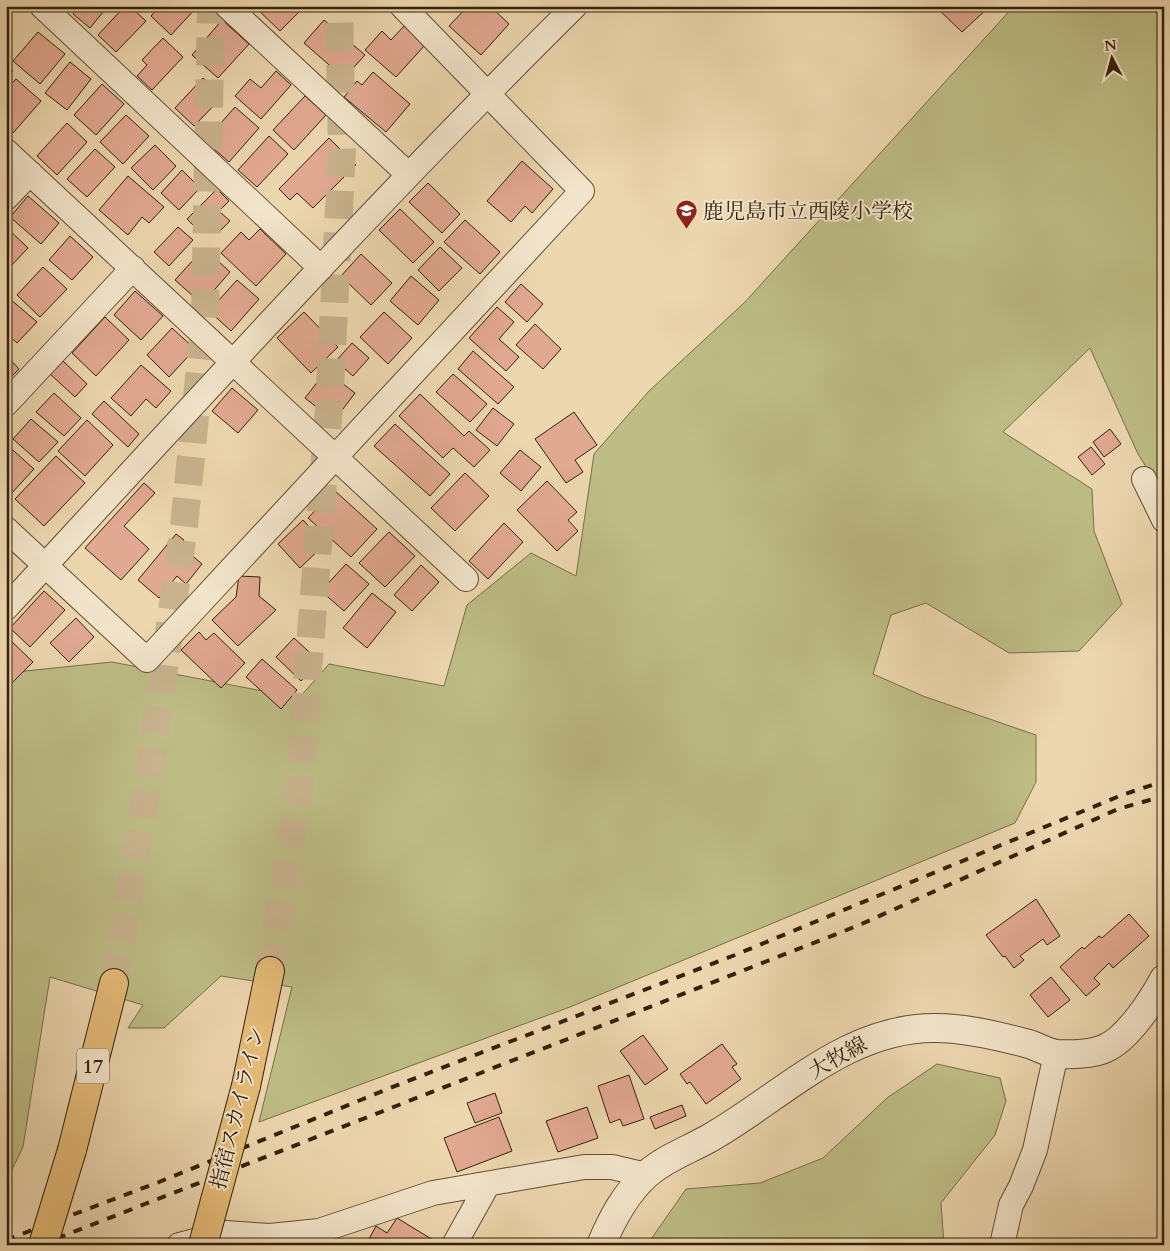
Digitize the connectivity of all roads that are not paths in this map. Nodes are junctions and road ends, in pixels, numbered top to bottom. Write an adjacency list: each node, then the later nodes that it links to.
1 (42, 6): 11 (street)
2 (227, 6): 8 (street)
3 (402, 6): 5 (street)
4 (576, 6): 5 (street)
5 (487, 93): 8 (street); 14 (street)
6 (6, 151): 7 (street)
7 (30, 172): 9 (street); 10 (street)
8 (409, 175): 11 (street)
9 (6, 198)
10 (133, 268): 12 (street); 13 (street)
11 (322, 268): 12 (street)
12 (233, 362): 14 (street); 18 (street)
13 (6, 404)
14 (335, 457): 18 (street); 19 (street)
15 (1144, 479): 16 (street)
16 (1164, 520)
17 (6, 529): 18 (street)
18 (46, 566): 20 (street)
19 (466, 579)
20 (6, 608)
21 (270, 971): 29 (highway, 指宿スカイライン, bridge)
22 (114, 983): 27 (highway, 17, bridge)
23 (1162, 988): 24 (street, 大牧線)
24 (1056, 1054): 25 (street, 大牧線); 32 (street)
25 (646, 1175): 26 (street); 31 (street, 大牧線)
26 (488, 1184): 28 (street); 30 (street)
27 (43, 1245)
28 (179, 1245)
29 (203, 1245)
30 (454, 1245)
31 (601, 1245)
32 (1002, 1245)

